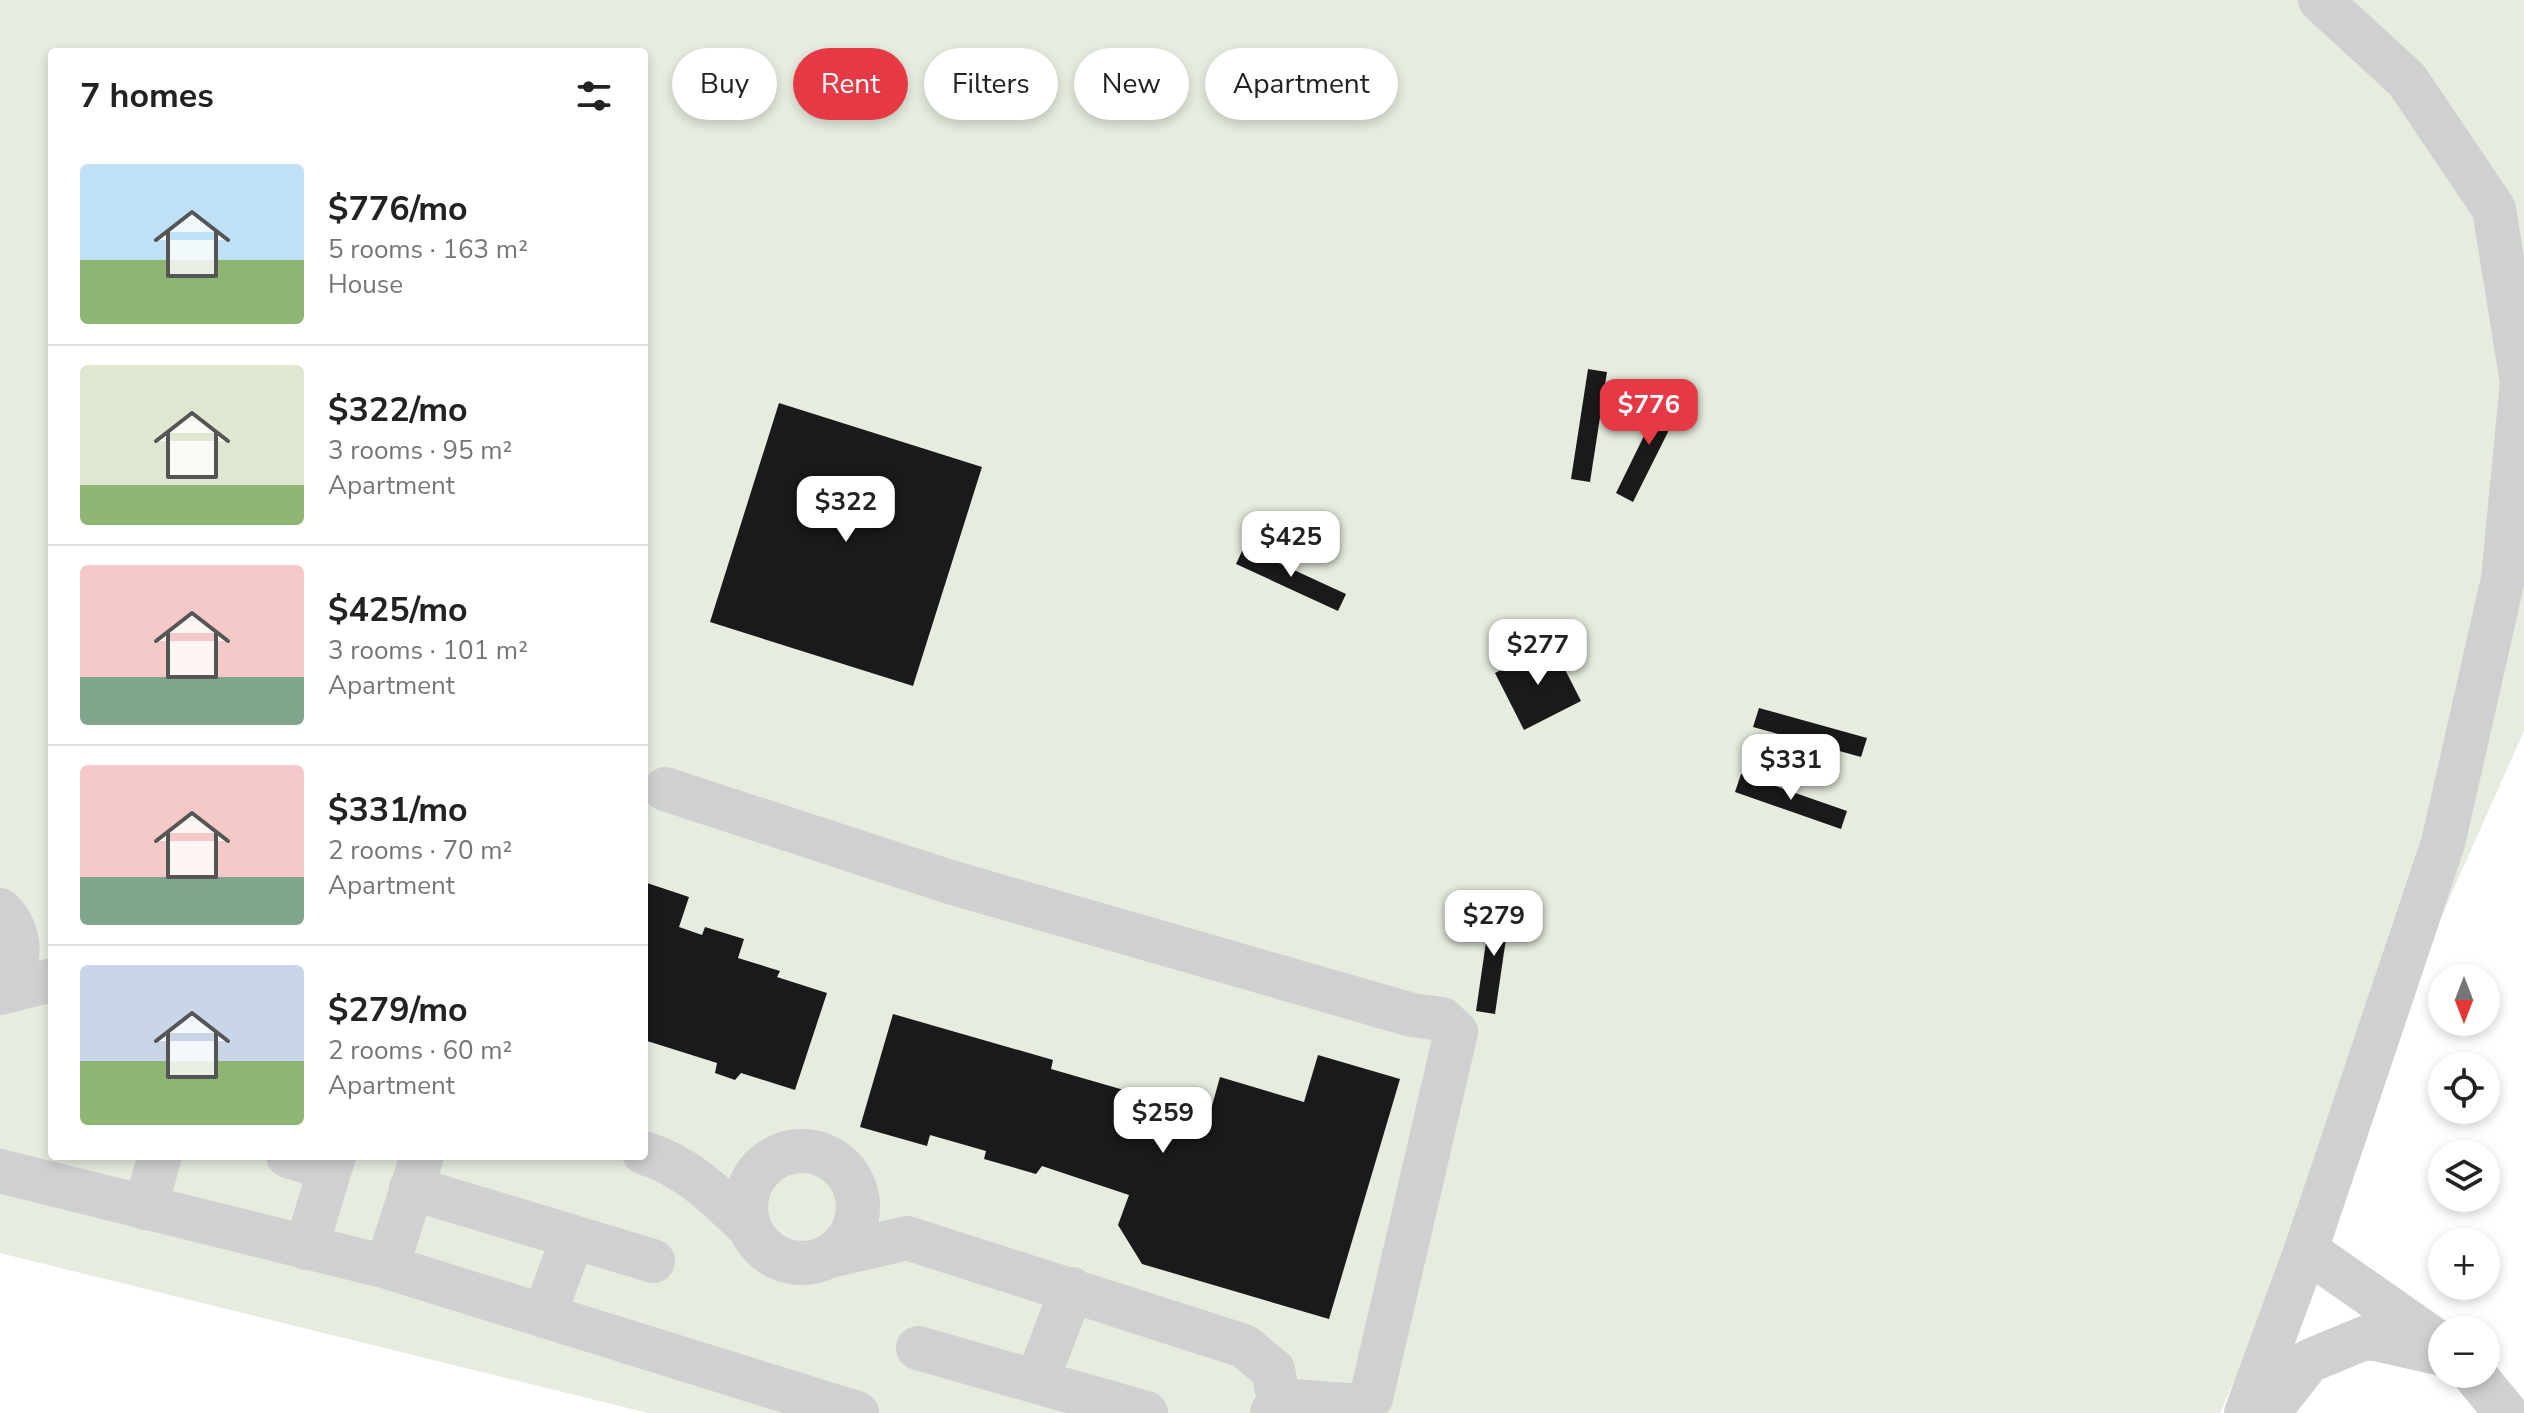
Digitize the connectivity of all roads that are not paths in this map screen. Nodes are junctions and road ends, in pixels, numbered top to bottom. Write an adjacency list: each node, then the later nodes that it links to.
1 (2320, 0): 19 (lane)
2 (665, 789): 30 (lane)
3 (8, 922): 4 (lane); 6 (lane)
4 (48, 960)
5 (48, 981): 6 (lane)
6 (0, 991)
7 (658, 1157): 8 (lane); 15 (lane)
8 (773, 1158): 13 (lane); 15 (lane)
9 (159, 1160): 14 (lane)
10 (332, 1163): 18 (lane)
11 (0, 1171): 14 (lane)
12 (416, 1172): 16 (lane); 22 (lane)
13 (855, 1188): 17 (lane); 20 (lane)
14 (145, 1208): 18 (lane)
15 (748, 1226): 20 (lane)
16 (573, 1237): 21 (lane); 24 (lane)
17 (907, 1238): 20 (lane); 23 (lane)
18 (306, 1248): 22 (lane)
19 (2306, 1250): 25 (lane); 33 (lane)
20 (830, 1256)
21 (653, 1261)
22 (387, 1267): 24 (lane)
23 (1072, 1289): 28 (lane); 30 (lane)
24 (544, 1316): 31 (lane)
25 (2428, 1335)
26 (918, 1348): 28 (lane)
27 (2428, 1351): 34 (lane)
28 (1037, 1381): 32 (lane)
29 (2485, 1388): 35 (lane)
30 (1276, 1406)
31 (857, 1413)
32 (1146, 1413)
33 (2246, 1413)
34 (2268, 1413)
35 (2506, 1413)

